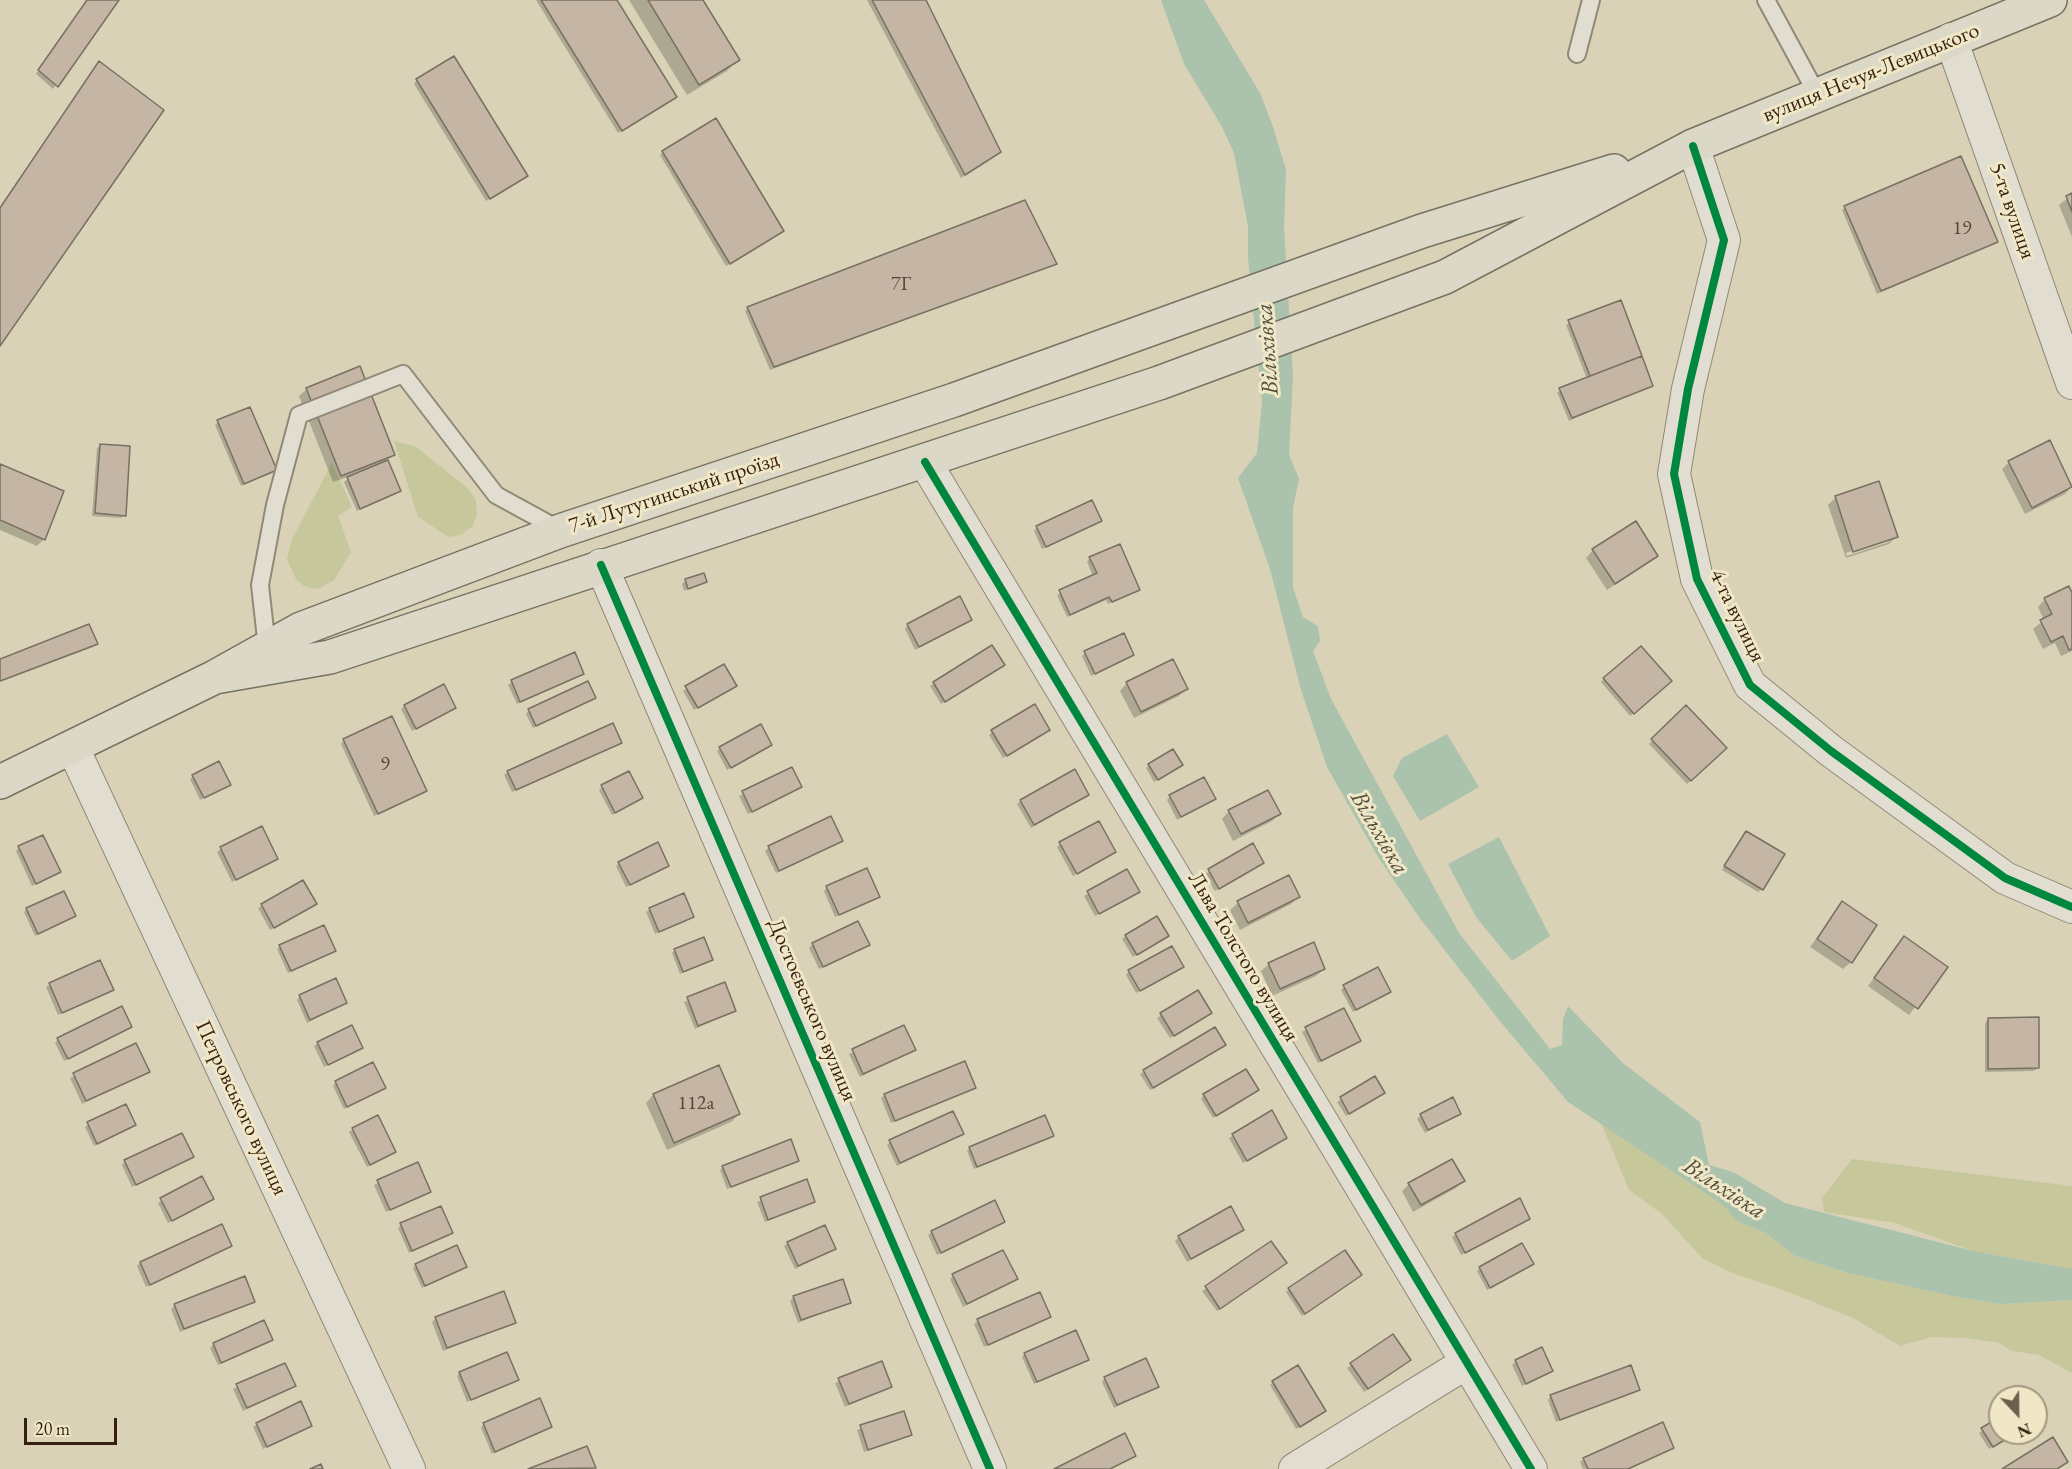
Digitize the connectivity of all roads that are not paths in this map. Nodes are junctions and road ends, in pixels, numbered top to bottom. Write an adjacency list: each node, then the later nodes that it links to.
1 (1591, 0): 5 (lane)
2 (1766, 0): 6 (lane)
3 (2050, 0): 4 (main road, вулиця Нечуя-Левицького)
4 (1952, 39): 6 (main road, вулиця Нечуя-Левицького); 10 (street, 5-та вулиця)
5 (1577, 54)
6 (1817, 94): 7 (main road, вулиця Нечуя-Левицького)
7 (1693, 146): 8 (main road, вулиця Нечуя-Левицького); 9 (main road, вулиця Нечуя-Левицького); 18 (street, 4-та вулиця)
8 (1422, 231): 12 (main road, 7-й Лутугинський проїзд)
9 (1159, 383): 11 (main road, 7-й Лутугинський проїзд)
10 (2072, 383)
11 (925, 462): 13 (main road, 7-й Лутугинський проїзд); 19 (street, Льва Толстого вулиця)
12 (560, 531): 14 (main road, 7-й Лутугинський проїзд); 14 (lane)
13 (601, 565): 15 (main road, 7-й Лутугинський проїзд); 21 (street, Достоєвського вулиця)
14 (267, 648): 15 (main road, 7-й Лутугинський проїзд)
15 (215, 677): 16 (main road, 7-й Лутугинський проїзд)
16 (73, 748): 17 (main road, 7-й Лутугинський проїзд); 20 (street, Петровського вулиця)
17 (0, 782)
18 (2072, 907)
19 (1466, 1363): 22 (street); 23 (street, Льва Толстого вулиця)
20 (409, 1469)
21 (990, 1469)
22 (1295, 1469)
23 (1532, 1469)

